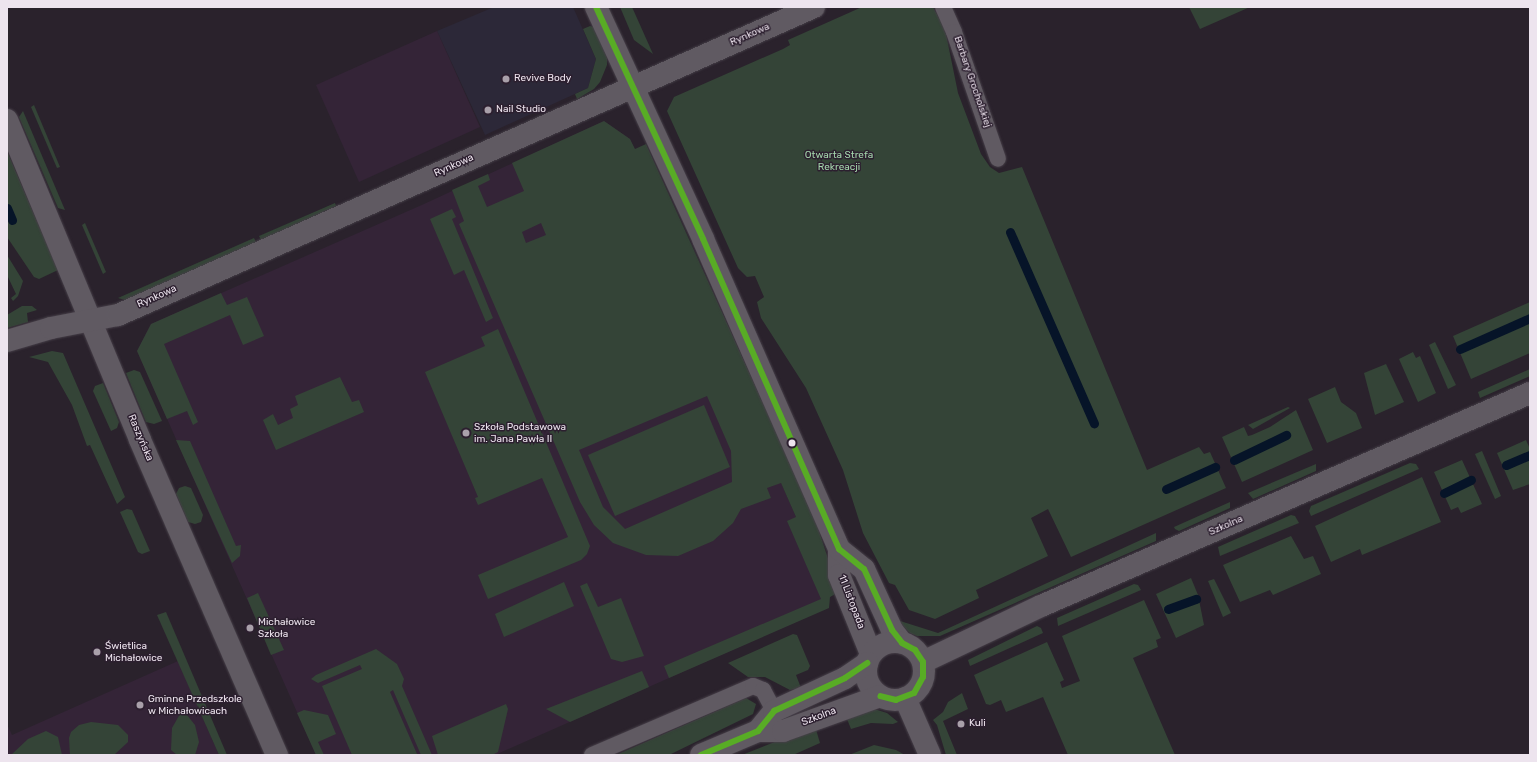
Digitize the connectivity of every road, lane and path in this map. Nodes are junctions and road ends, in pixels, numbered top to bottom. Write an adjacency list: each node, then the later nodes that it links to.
1 (596, 7): 4 (street, 11 Listopada)
2 (814, 7): 4 (street, Rynkowa)
3 (943, 7): 6 (lane, Barbary Grocholskiej)
4 (631, 87): 7 (street, Rynkowa); 10 (street, 11 Listopada)
5 (7, 120): 7 (street, Raszyńska)
6 (998, 159)
7 (92, 320): 8 (street, Rynkowa); 18 (street, Raszyńska)
8 (7, 341)
9 (1530, 393): 13 (street, Szkolna)
10 (839, 549): 11 (street, 11 Listopada); 12 (street, 11 Listopada)
11 (902, 643): 12 (street); 13 (street)
12 (869, 658): 14 (street); 16 (street, Szkolna)
13 (923, 662): 15 (street)
14 (880, 696): 15 (street); 17 (street, Szkolna)
15 (905, 698): 21 (street)
16 (774, 711): 17 (street, Szkolna); 19 (lane)
17 (758, 731): 20 (street, Szkolna)
18 (277, 755)
19 (592, 755)
20 (701, 755)
21 (930, 755)

